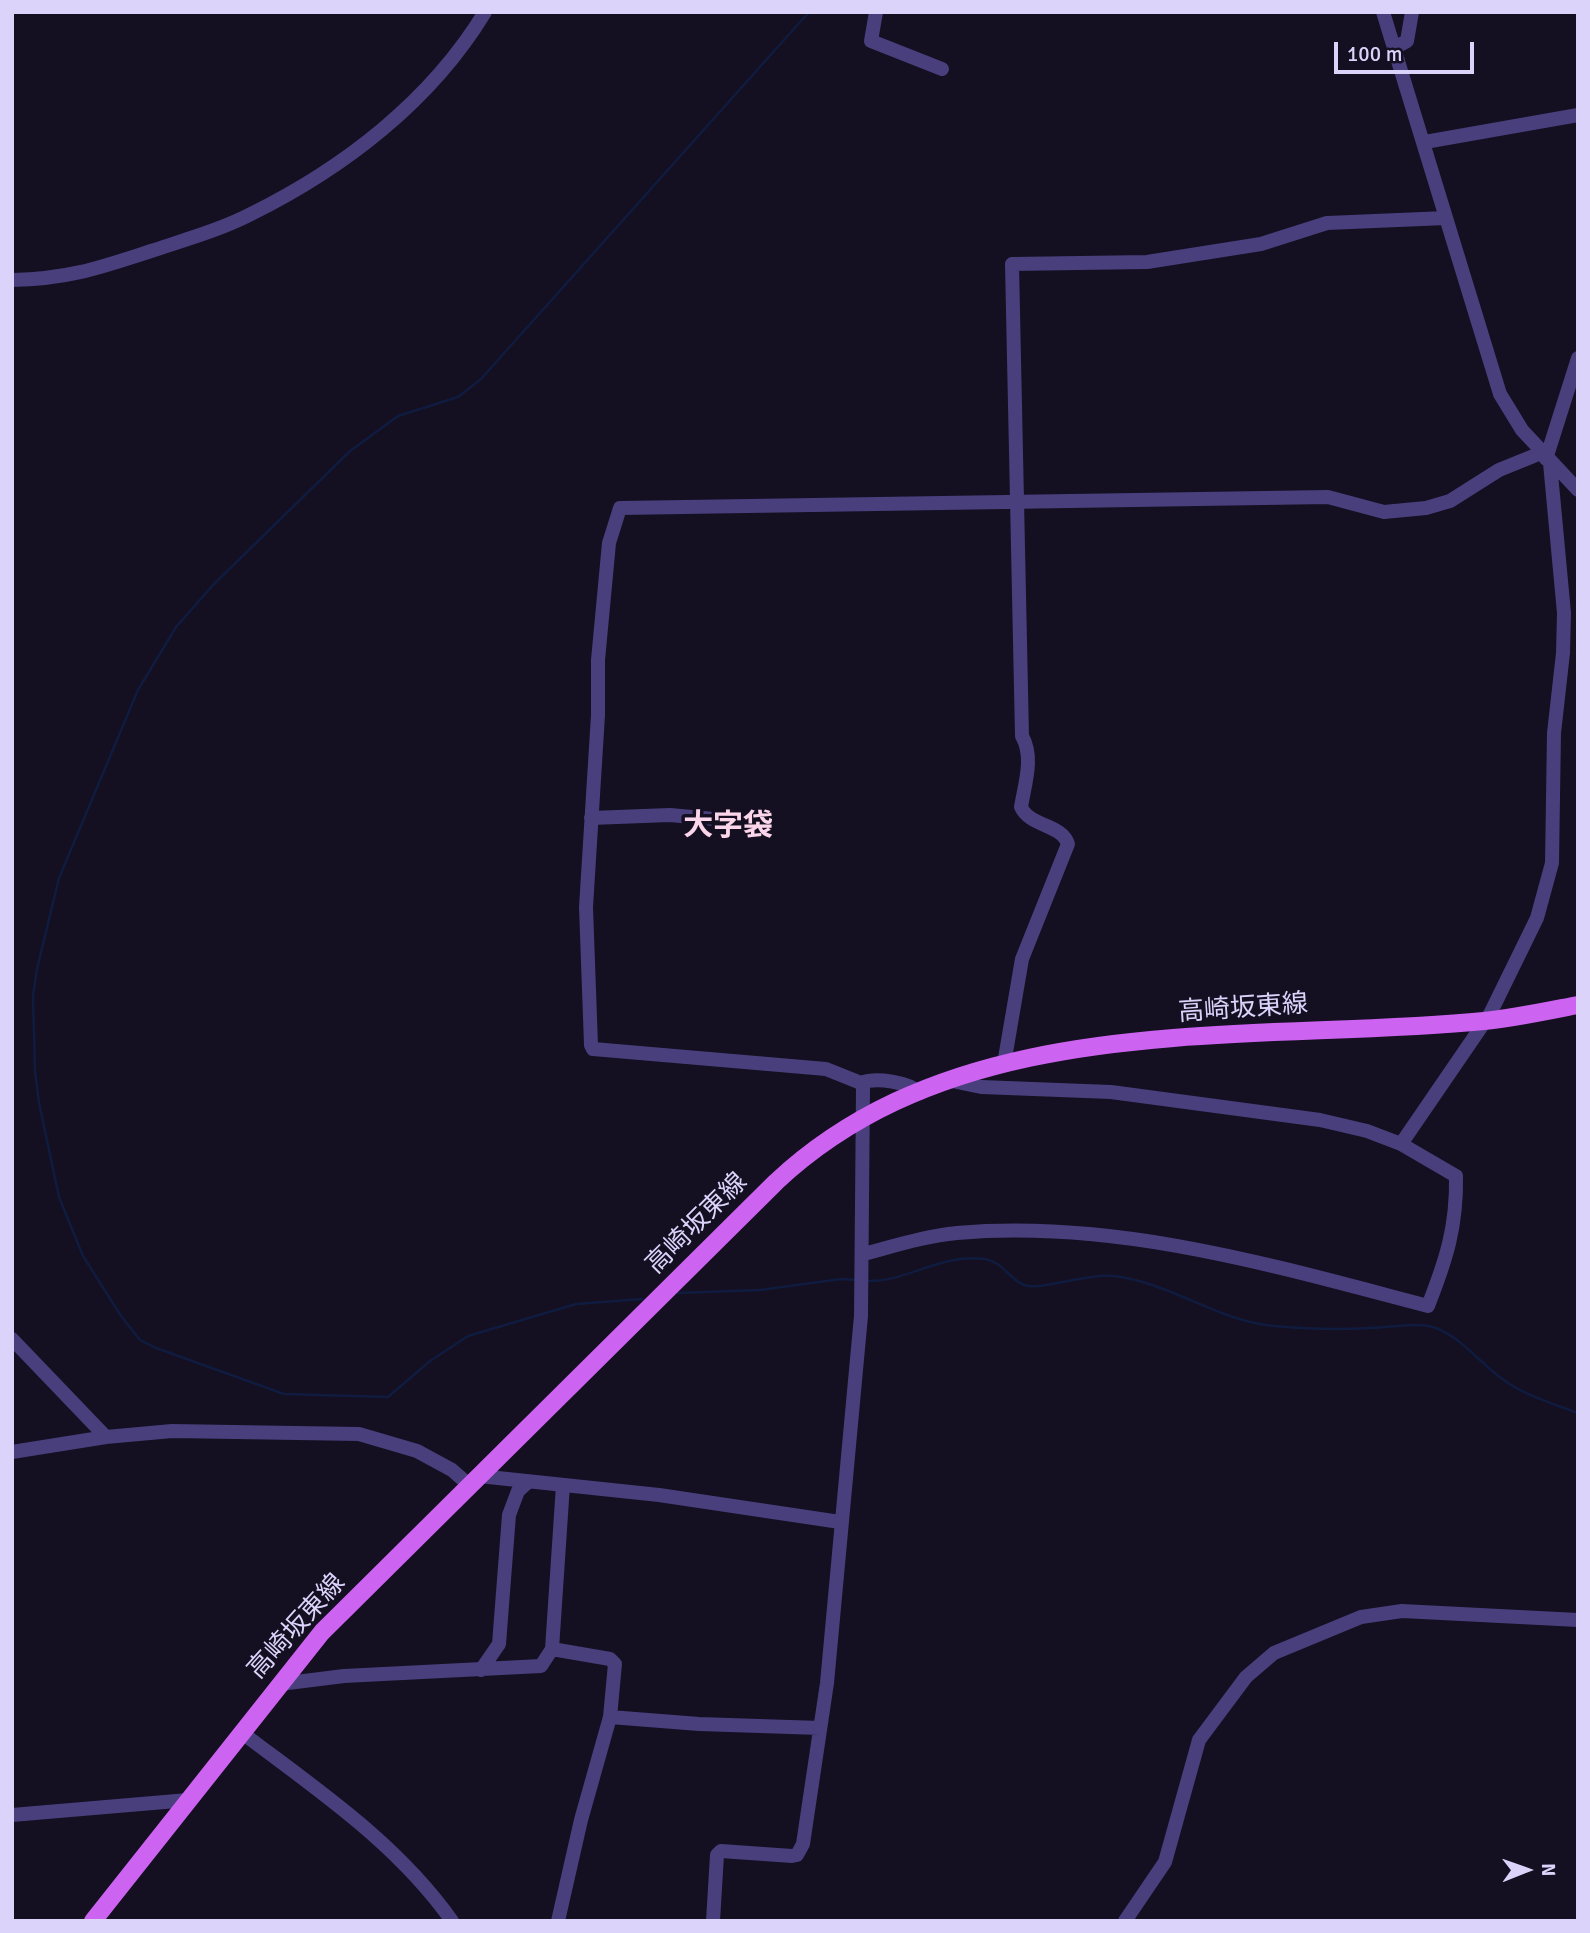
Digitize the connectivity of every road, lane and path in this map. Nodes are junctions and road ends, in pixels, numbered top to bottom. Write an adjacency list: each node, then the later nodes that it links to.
1 (485, 12): 10 (street)
2 (876, 12): 6 (street)
3 (1383, 12): 5 (street)
4 (1412, 12): 5 (street)
5 (1394, 48): 8 (street)
6 (942, 69)
7 (1578, 115): 8 (street)
8 (1425, 142): 9 (street)
9 (1446, 218): 12 (street); 14 (street)
10 (12, 280)
11 (1578, 358): 12 (street)
12 (1545, 459): 13 (street); 14 (street); 18 (street)
13 (1578, 490)
14 (1016, 502): 15 (street); 19 (street)
15 (591, 818): 16 (street); 21 (street)
16 (713, 819)
17 (1578, 1005): 18 (main road, 高崎坂東線)
18 (1485, 1021): 19 (main road, 高崎坂東線); 24 (street)
19 (1004, 1065): 20 (main road, 高崎坂東線)
20 (952, 1081): 22 (main road, 高崎坂東線); 24 (street)
21 (861, 1083): 22 (street); 23 (street)
22 (920, 1093): 23 (main road, 高崎坂東線)
23 (863, 1117): 25 (street); 29 (main road, 高崎坂東線)
24 (1401, 1144): 25 (street)
25 (863, 1254): 32 (street)
26 (12, 1339): 27 (street)
27 (106, 1437): 28 (street); 29 (street)
28 (12, 1452)
29 (475, 1480): 30 (street); 36 (main road, 高崎坂東線)
30 (528, 1482): 31 (street); 35 (street)
31 (563, 1485): 32 (street); 34 (street)
32 (840, 1522): 38 (street)
33 (1578, 1620): 46 (street)
34 (552, 1649): 35 (street); 37 (street)
35 (481, 1670): 36 (street)
36 (280, 1684): 39 (main road, 高崎坂東線)
37 (610, 1717): 38 (street); 44 (street)
38 (820, 1728): 45 (street)
39 (241, 1732): 40 (main road, 高崎坂東線); 43 (street)
40 (188, 1800): 41 (street); 42 (main road, 高崎坂東線)
41 (12, 1815)
42 (93, 1921)
43 (452, 1921)
44 (558, 1921)
45 (713, 1921)
46 (1125, 1921)

